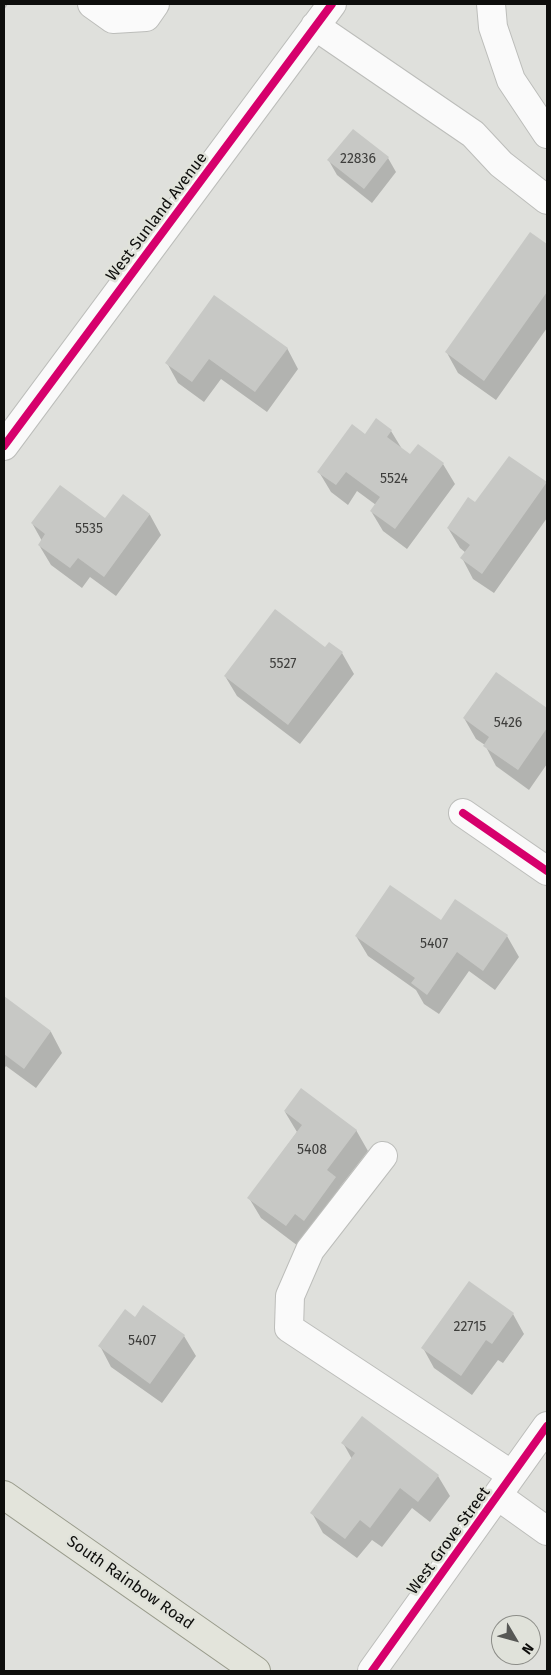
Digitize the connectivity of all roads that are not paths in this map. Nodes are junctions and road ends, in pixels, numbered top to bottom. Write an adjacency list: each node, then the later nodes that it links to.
1 (92, 4): 2 (street)
2 (155, 4)
3 (332, 4): 5 (street, West Sunland Avenue)
4 (491, 4): 6 (street)
5 (315, 26): 7 (street); 8 (street, West Sunland Avenue)
6 (547, 134)
7 (547, 200)
8 (4, 446)
9 (463, 813): 10 (street)
10 (547, 871)
11 (384, 1156): 13 (street)
12 (547, 1426): 13 (street, West Grove Street)
13 (505, 1485): 15 (street); 17 (street, West Grove Street)
14 (4, 1495): 16 (main road, South Rainbow Road)
15 (547, 1531)
16 (256, 1671)
17 (372, 1671)

